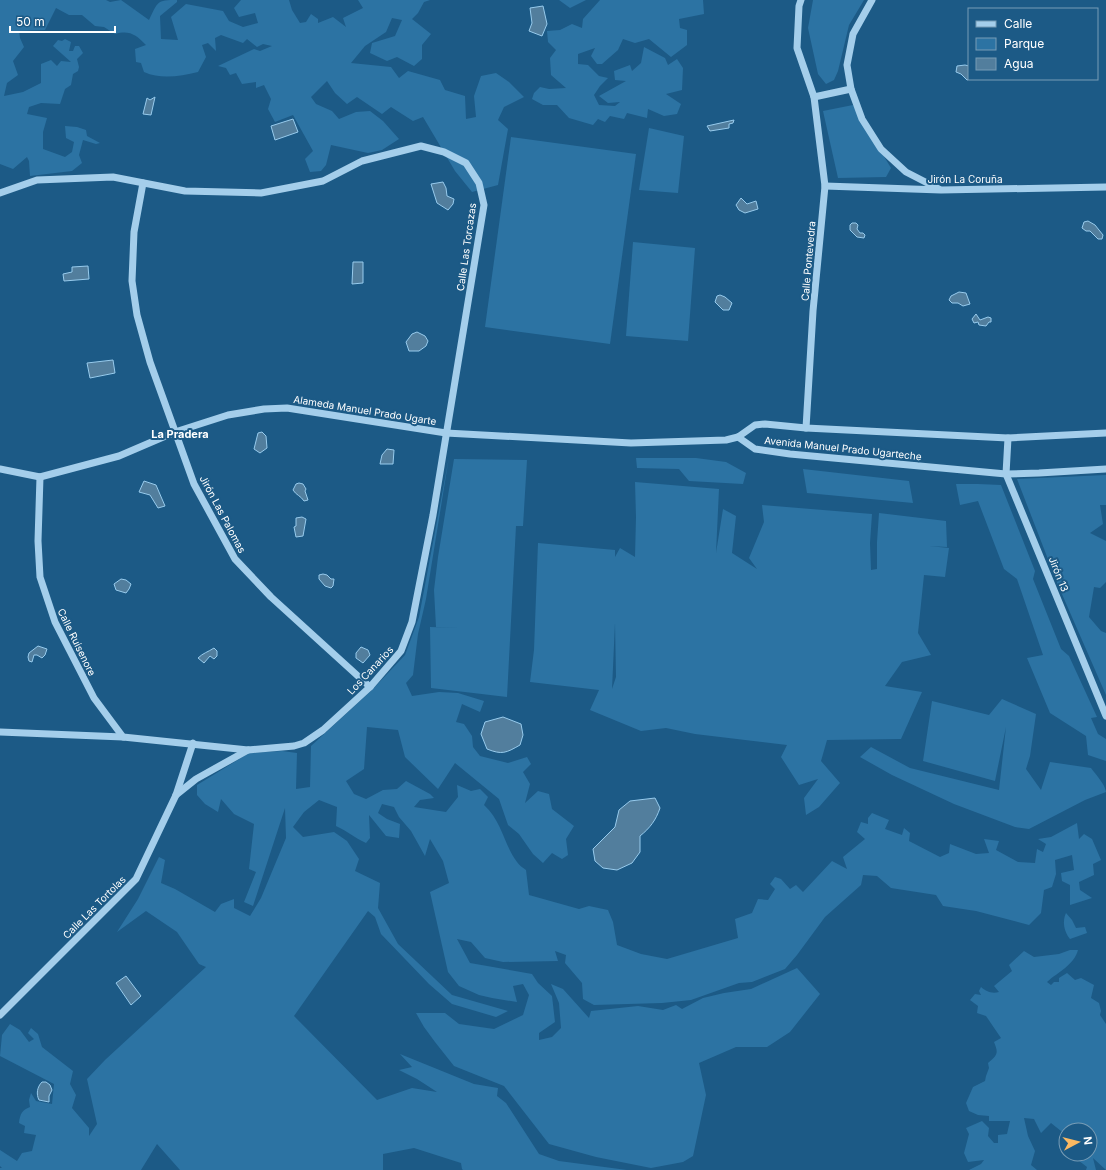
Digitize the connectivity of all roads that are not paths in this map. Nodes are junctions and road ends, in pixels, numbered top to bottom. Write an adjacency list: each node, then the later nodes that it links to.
1 (801, 0): 4 (street, Calle Pontevedra)
2 (872, 0): 3 (street)
3 (851, 89): 4 (street); 8 (street)
4 (814, 97): 6 (street, Calle Pontevedra)
5 (143, 183): 9 (street, Calle Las Torcazas); 11 (street, Jirón Las Palomas); 12 (street, Calle Las Torcazas)
6 (825, 186): 8 (street, Jirón La Coruña); 10 (street, Calle Pontevedra)
7 (1106, 187): 8 (street, Jirón La Coruña)
8 (941, 190)
9 (0, 193)
10 (806, 428): 14 (street, Avenida Manuel Prado Ugarteche); 15 (street, Avenida Manuel Prado Ugarteche)
11 (175, 432): 12 (street, Alameda Manuel Prado Ugarte); 19 (street, Alameda Manuel Prado Ugarte); 20 (street, Jirón Las Palomas)
12 (446, 433): 14 (street, Alameda Manuel Prado Ugarte); 20 (street, Los Canarios)
13 (1106, 433): 15 (street, Avenida Manuel Prado Ugarteche)
14 (738, 437): 18 (street, Avenida Manuel Prado Ugarteche)
15 (1008, 438): 18 (street, Jirón 13)
16 (0, 469): 19 (street, Alameda Manuel Prado Ugarte)
17 (1106, 469): 18 (street, Avenida Manuel Prado Ugarteche)
18 (1006, 474): 21 (street, Jirón 13)
19 (40, 477): 23 (street, Calle Ruisenore)
20 (370, 688): 25 (street, Los Canarios)
21 (1106, 716)
22 (0, 732): 23 (street)
23 (123, 737): 24 (street)
24 (193, 744): 25 (street, Los Canarios); 26 (street, Calle Las Tortolas)
25 (248, 750): 26 (street, Calle Las Tortolas)
26 (176, 795): 27 (street, Calle Las Tortolas)
27 (0, 1015)

